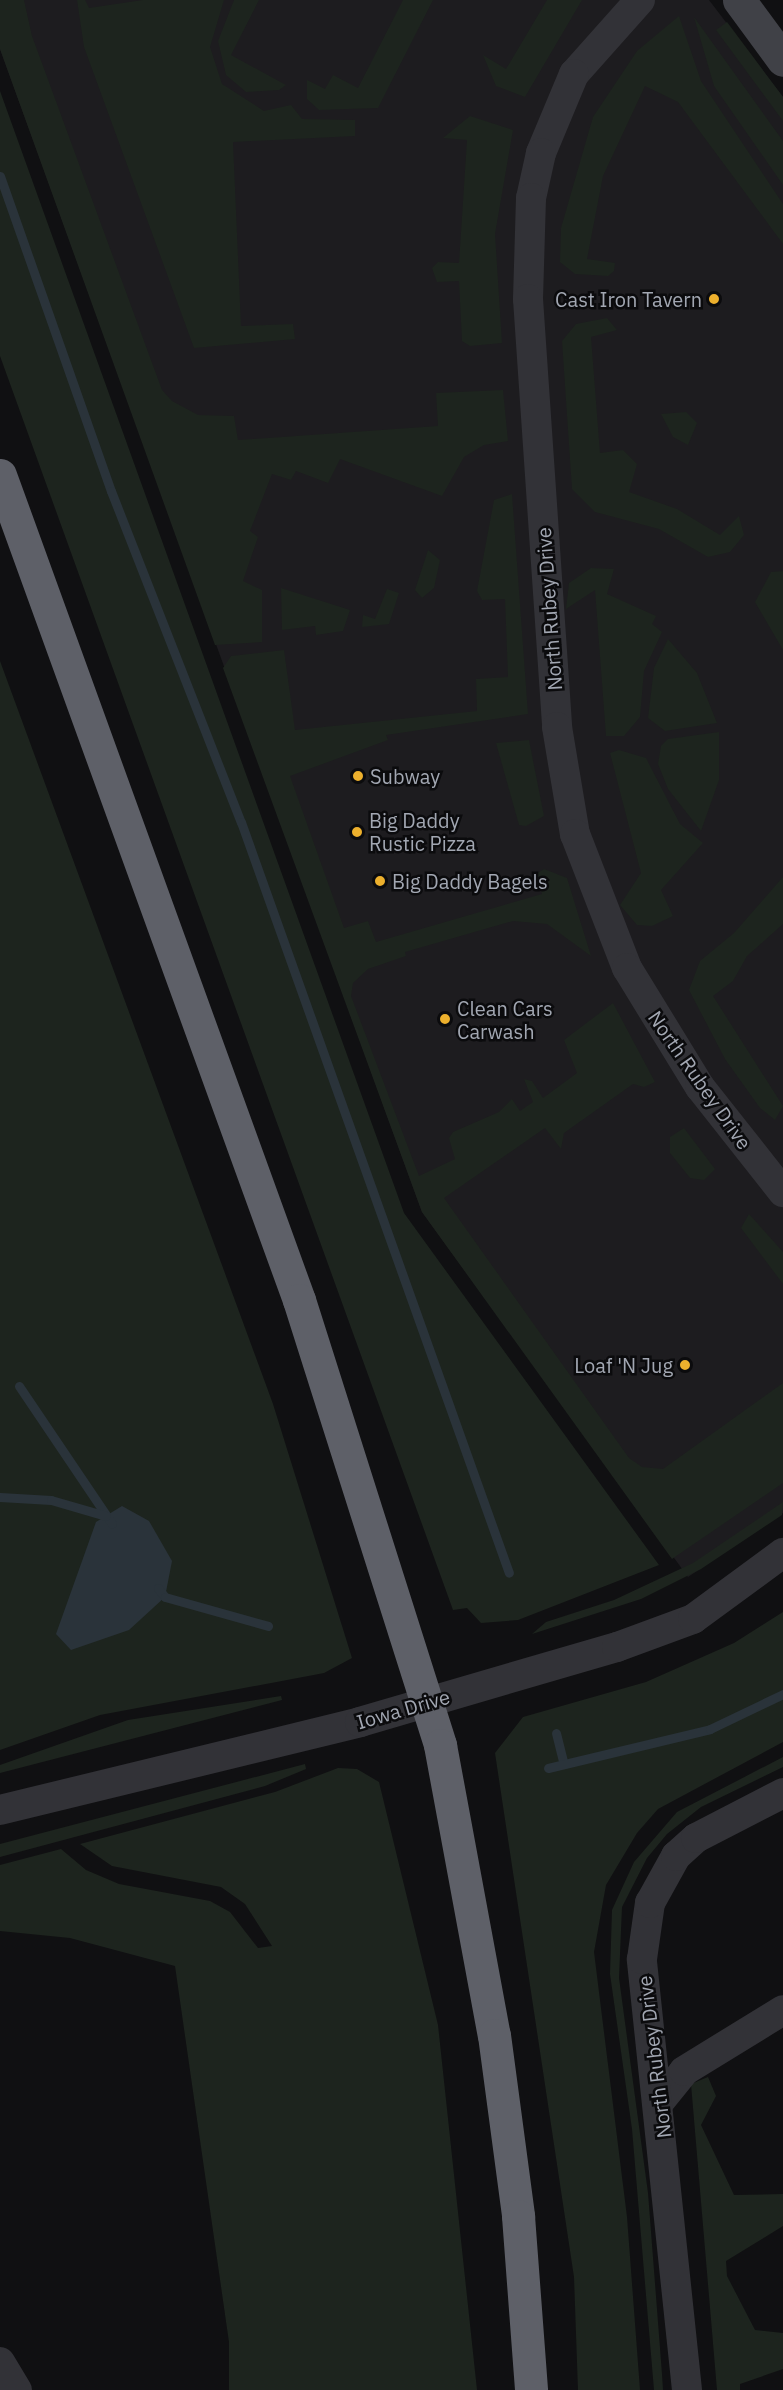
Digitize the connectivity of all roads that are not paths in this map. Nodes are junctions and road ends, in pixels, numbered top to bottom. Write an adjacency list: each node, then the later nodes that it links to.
1 (640, 0): 5 (street, North Rubey Drive)
2 (739, 0): 3 (street)
3 (783, 60)
4 (0, 475): 7 (highway)
5 (783, 1192)
6 (783, 1553): 7 (street, Iowa Drive)
7 (426, 1702): 9 (street, Iowa Drive); 14 (highway)
8 (783, 1793): 11 (street, North Rubey Drive)
9 (0, 1810)
10 (783, 2010): 11 (street)
11 (660, 2101): 15 (street, North Rubey Drive)
12 (0, 2362): 13 (street)
13 (17, 2390)
14 (531, 2390)
15 (687, 2390)

